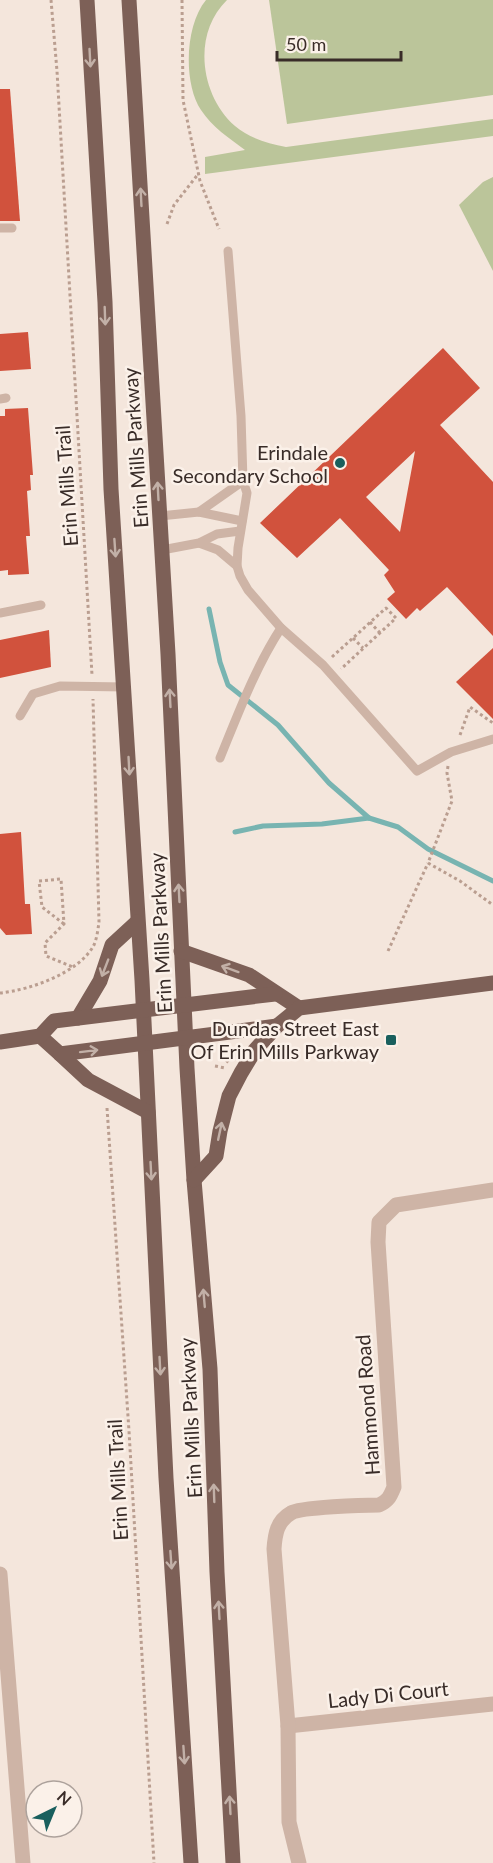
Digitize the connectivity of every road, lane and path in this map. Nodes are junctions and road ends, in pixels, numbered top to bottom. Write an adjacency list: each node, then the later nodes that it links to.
1 (51, 0): 27 (path, Erin Mills Trail)
2 (87, 0): 28 (main road, Erin Mills Parkway, one-way to 28)
3 (129, 0): 13 (main road, Erin Mills Parkway, one-way to 3)
4 (182, 0): 5 (path)
5 (199, 173): 6 (path); 9 (path)
6 (167, 224)
7 (0, 228): 8 (lane)
8 (12, 228)
9 (219, 229)
10 (228, 251): 11 (lane)
11 (243, 481): 12 (lane); 14 (lane)
12 (199, 512): 13 (lane); 14 (lane)
13 (160, 516): 16 (main road, Erin Mills Parkway)
14 (241, 526): 15 (lane); 17 (lane)
15 (199, 543): 16 (lane); 17 (lane)
16 (162, 550): 38 (main road, Erin Mills Parkway, one-way to 16)
17 (237, 566): 21 (lane)
18 (41, 605): 19 (lane)
19 (0, 614)
20 (370, 622): 22 (path); 22 (path); 23 (path)
21 (281, 628): 25 (lane); 33 (lane)
22 (380, 633): 24 (path)
23 (353, 638): 24 (path); 25 (path)
24 (363, 648): 26 (path)
25 (323, 665): 26 (lane)
26 (333, 676): 32 (lane)
27 (93, 686): 28 (lane); 29 (lane); 40 (path, Erin Mills Trail)
28 (125, 687): 36 (main road, Erin Mills Parkway, one-way to 36)
29 (20, 716)
30 (493, 723): 32 (path)
31 (493, 739): 32 (lane)
32 (451, 752): 34 (path)
33 (220, 759)
34 (428, 863): 35 (path); 39 (path)
35 (493, 904)
36 (137, 922): 46 (main road, Erin Mills Parkway); 47 (main road, one-way to 47)
37 (64, 924): 37 (path); 40 (path)
38 (182, 951): 43 (main road, one-way to 38); 44 (main road, Erin Mills Parkway)
39 (388, 951)
40 (73, 967): 42 (path)
41 (493, 983): 45 (main road)
42 (0, 993)
43 (275, 994): 44 (main road); 45 (main road)
44 (184, 1005): 46 (main road); 50 (main road, Erin Mills Parkway)
45 (299, 1008): 48 (main road)
46 (143, 1011): 47 (main road); 52 (main road, Erin Mills Parkway)
47 (78, 1018): 49 (main road)
48 (277, 1026): 50 (main road); 56 (main road, one-way to 48)
49 (40, 1036): 51 (main road); 53 (main road)
50 (186, 1037): 52 (main road); 56 (main road, Erin Mills Parkway)
51 (0, 1042)
52 (145, 1044): 53 (main road, one-way to 52); 55 (main road, Erin Mills Parkway)
53 (60, 1054): 55 (main road)
54 (105, 1104): 62 (path, Erin Mills Trail)
55 (148, 1112): 63 (main road, Erin Mills Parkway, one-way to 63)
56 (194, 1180): 64 (main road, Erin Mills Parkway, one-way to 56)
57 (493, 1190): 60 (street, Hammond Road)
58 (0, 1574): 61 (street)
59 (493, 1704): 60 (street, Lady Di Court)
60 (288, 1726): 65 (street, Hammond Road)
61 (23, 1863)
62 (154, 1863)
63 (191, 1863)
64 (233, 1863)
65 (299, 1863)

